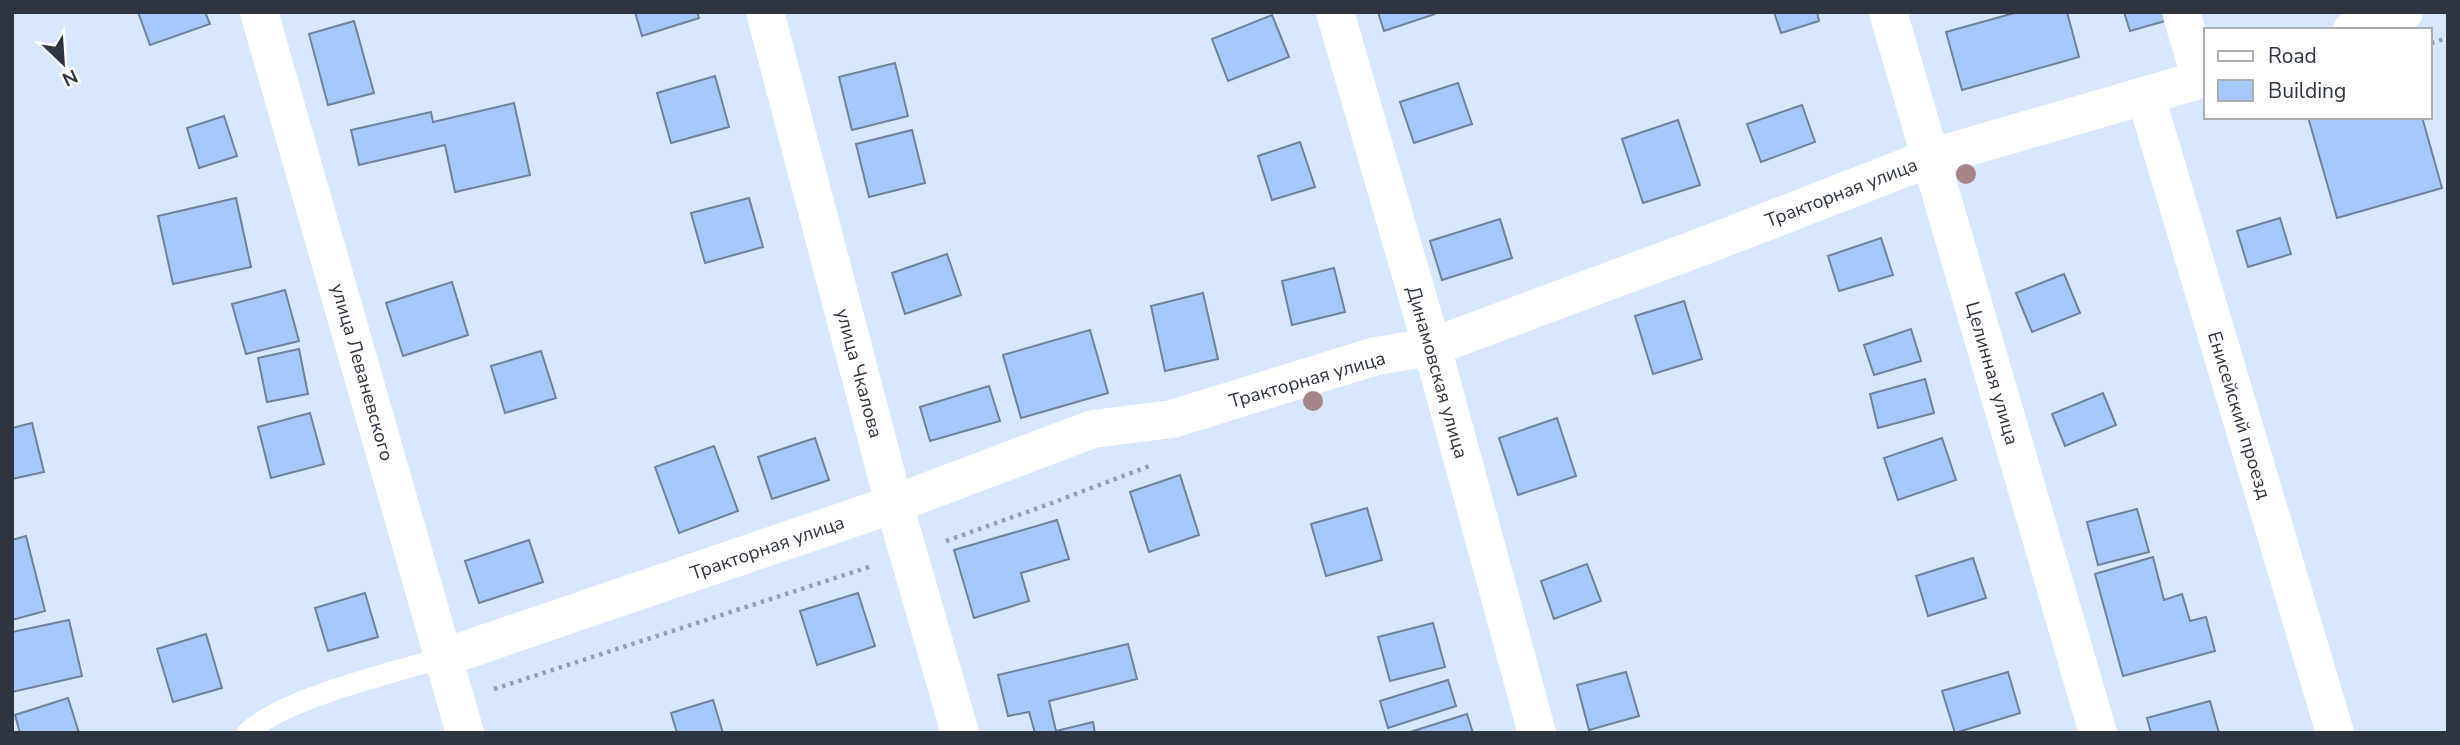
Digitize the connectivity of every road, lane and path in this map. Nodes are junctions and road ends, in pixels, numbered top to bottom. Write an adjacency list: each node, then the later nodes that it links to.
1 (259, 12): 13 (street, улица Леваневского)
2 (765, 12): 12 (street, улица Чкалова)
3 (1335, 12): 11 (street, Динамовская улица)
4 (1888, 12): 10 (street, Целинная улица)
5 (2181, 12): 8 (street)
6 (2404, 12): 7 (street)
7 (2357, 28)
8 (2204, 79): 9 (street, Тракторная улица)
9 (2146, 97): 10 (street, Тракторная улица); 19 (street, Енисейский проезд)
10 (1930, 158): 11 (street, Тракторная улица); 18 (street, Целинная улица)
11 (1432, 347): 12 (street, Тракторная улица); 17 (street, Динамовская улица)
12 (894, 504): 13 (street, Тракторная улица); 16 (street, улица Чкалова)
13 (445, 657): 14 (lane); 15 (street, улица Леваневского)
14 (247, 733)
15 (465, 733)
16 (960, 733)
17 (1537, 733)
18 (2098, 733)
19 (2335, 733)

